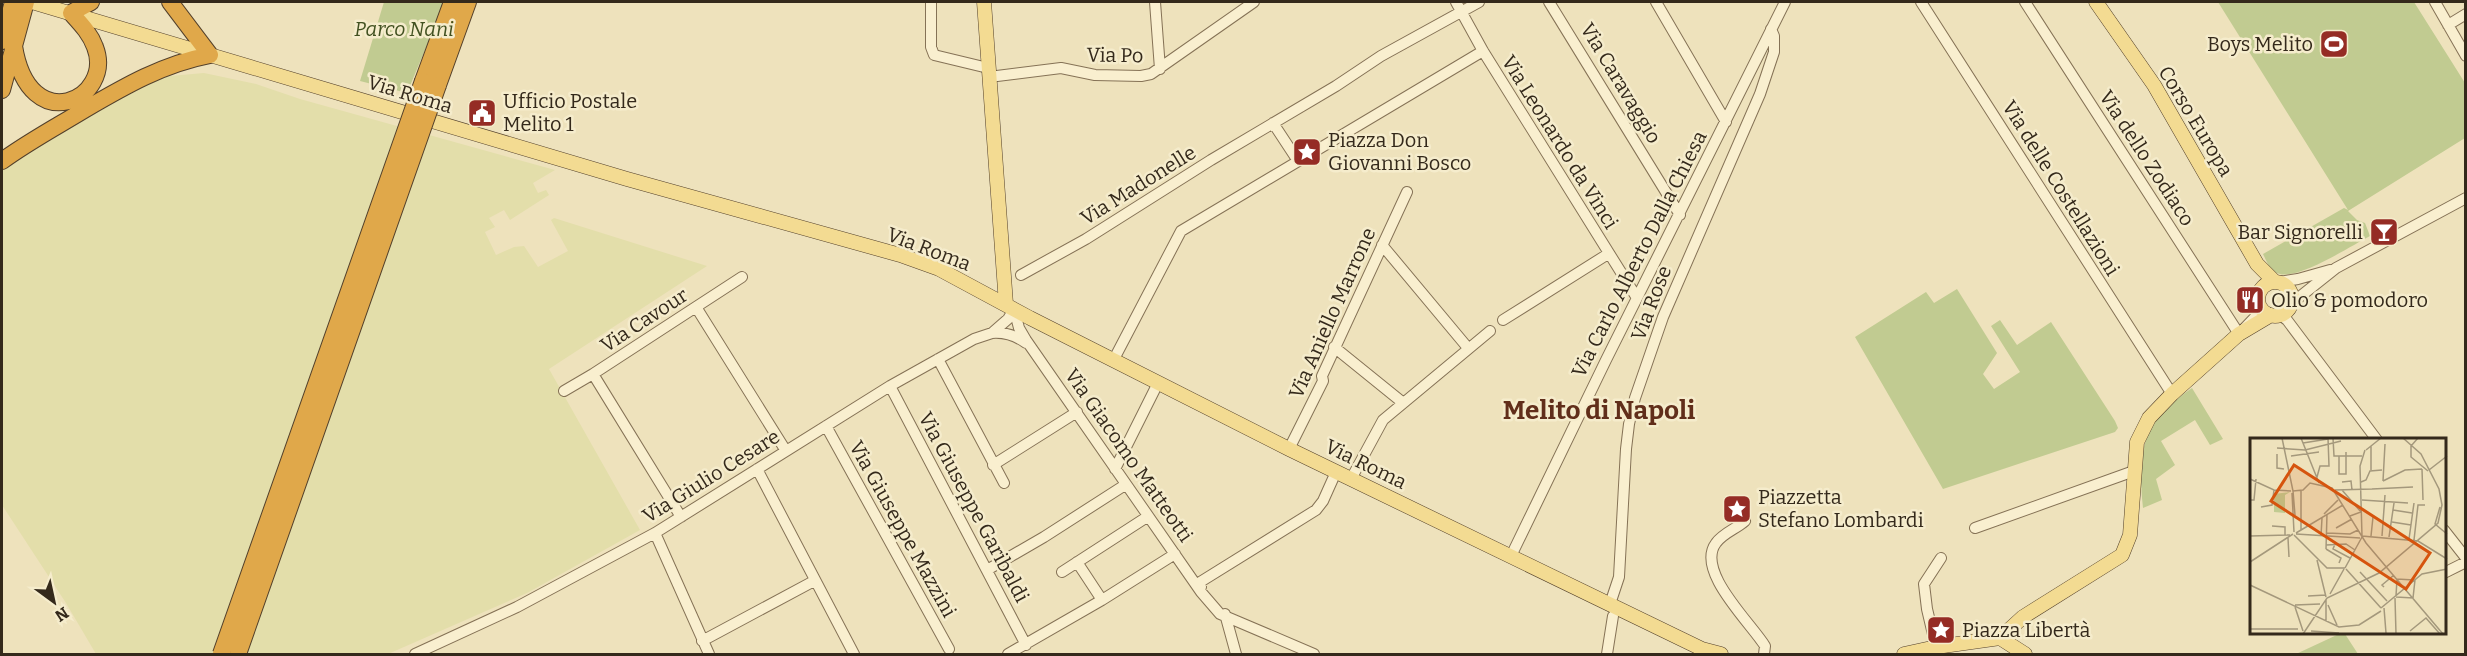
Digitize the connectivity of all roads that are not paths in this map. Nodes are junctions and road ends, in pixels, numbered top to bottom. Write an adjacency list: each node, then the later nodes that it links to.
1 (12, 2): 23 (highway)
2 (26, 2): 23 (highway)
3 (32, 2): 21 (main road, Via Roma)
4 (91, 2): 21 (highway)
5 (170, 2): 28 (highway)
6 (452, 2): 32 (highway)
7 (468, 2): 32 (highway)
8 (931, 2): 31 (street)
9 (984, 2): 31 (main road)
10 (1155, 2): 30 (street)
11 (1254, 2): 30 (street, Via Po)
12 (1479, 2): 20 (street, Via Madonelle)
13 (1550, 2): 40 (street, Via Caravaggio)
14 (1656, 2): 34 (street)
15 (1785, 2): 25 (street, Via Carlo Alberto Dalla Chiesa)
16 (1921, 2): 66 (street, Via delle Costellazioni)
17 (2025, 2): 56 (street, Via dello Zodiaco)
18 (2096, 2): 46 (main road, Corso Europa)
19 (2435, 2): 24 (street)
20 (1458, 6): 27 (street, Via Leonardo da Vinci); 35 (street, Via Madonelle)
21 (71, 13): 26 (highway); 28 (main road, Via Roma)
22 (2466, 14): 24 (street)
23 (14, 21): 26 (highway)
24 (2448, 25): 29 (street)
25 (1771, 29): 34 (street, Via Carlo Alberto Dalla Chiesa); 100 (street, Via Rose)
26 (8, 43): 33 (highway)
27 (1483, 51): 37 (street); 42 (street, Via Leonardo da Vinci)
28 (210, 55): 36 (highway); 49 (main road, Via Roma)
29 (2466, 56)
30 (1160, 69): 31 (street, Via Po)
31 (988, 73): 49 (main road)
32 (430, 83): 108 (highway, bridge); 109 (highway, bridge)
33 (2, 90)
34 (1726, 122): 40 (street, Via Carlo Alberto Dalla Chiesa)
35 (1273, 123): 37 (street); 44 (street, Via Madonelle)
36 (2, 161)
37 (1298, 161): 61 (street)
38 (1407, 192): 41 (street, Via Aniello Marrone)
39 (2466, 198): 43 (street)
40 (1680, 214): 47 (street, Via Carlo Alberto Dalla Chiesa)
41 (1382, 245): 58 (street, Via Aniello Marrone); 59 (street)
42 (1608, 254): 47 (street, Via Leonardo da Vinci); 52 (street)
43 (2336, 268): 46 (street); 50 (street)
44 (1021, 275)
45 (742, 277): 48 (street, Via Cavour)
46 (2272, 284): 50 (main road); 50 (main road)
47 (1637, 298): 90 (street, Via Carlo Alberto Dalla Chiesa)
48 (696, 307): 62 (street, Via Cavour); 72 (street)
49 (1010, 307): 51 (main road, Via Roma); 53 (street, Via Giacomo Matteotti); 55 (street, Via Giulio Cesare)
50 (2280, 312): 56 (main road); 70 (street)
51 (1030, 318): 53 (street); 61 (main road, Via Roma)
52 (1503, 320)
53 (1019, 328): 57 (street, Via Giacomo Matteotti)
54 (1490, 331): 59 (street)
55 (992, 333): 57 (street, Via Giacomo Matteotti); 60 (street, Via Giulio Cesare)
56 (2239, 334): 66 (main road)
57 (1031, 347): 68 (street, Via Giacomo Matteotti)
58 (1334, 347): 67 (street); 71 (street, Via Aniello Marrone)
59 (1468, 348): 67 (street)
60 (938, 358): 64 (street, Via Giulio Cesare); 73 (street)
61 (1113, 361): 63 (main road, Via Roma)
62 (593, 374): 65 (street, Via Cavour); 82 (street)
63 (1158, 383): 71 (main road, Via Roma); 75 (street)
64 (890, 386): 69 (street, Via Giulio Cesare); 94 (street, Via Giuseppe Garibaldi)
65 (564, 391)
66 (2172, 394): 76 (main road)
67 (1402, 402): 78 (street)
68 (1077, 412): 73 (street); 75 (street, Via Giacomo Matteotti)
69 (826, 426): 72 (street, Via Giulio Cesare); 105 (street, Via Giuseppe Mazzini)
70 (2375, 438)
71 (1288, 449): 77 (main road, Via Roma)
72 (786, 451): 74 (street, Via Giulio Cesare)
73 (993, 465): 79 (street)
74 (757, 469): 82 (street, Via Giulio Cesare); 97 (street)
75 (1115, 469): 80 (street, Via Giacomo Matteotti)
76 (2134, 471): 84 (street); 102 (main road)
77 (1336, 472): 78 (main road, Via Roma); 98 (street)
78 (1351, 479): 90 (main road, Via Roma)
79 (1004, 483)
80 (1125, 485): 83 (street, Via Giacomo Matteotti); 94 (street)
81 (1736, 503): 118 (street)
82 (681, 517): 86 (street, Via Giulio Cesare)
83 (1147, 517): 89 (street, Via Giacomo Matteotti); 93 (street)
84 (1975, 528)
85 (2446, 531): 88 (street)
86 (655, 533): 103 (street); 110 (street, Via Giulio Cesare)
87 (2466, 535): 88 (street)
88 (2455, 543): 92 (street)
89 (1175, 554): 98 (street, Via Giacomo Matteotti); 99 (street)
90 (1510, 556): 100 (main road, Via Roma)
91 (1941, 558): 106 (street)
92 (2466, 560): 96 (street)
93 (1077, 562): 95 (street); 99 (street)
94 (987, 570): 104 (street, Via Giuseppe Garibaldi)
95 (1062, 572)
96 (2446, 572)
97 (814, 581): 103 (street); 112 (street)
98 (1197, 584): 101 (street, Via Giacomo Matteotti)
99 (1102, 600): 104 (street)
100 (1612, 610): 107 (main road, Via Roma); 116 (street, Via Rose)
101 (1227, 618): 114 (street); 115 (street)
102 (2000, 638): 106 (main road); 120 (main road)
103 (702, 641): 111 (street)
104 (1026, 645): 113 (street)
105 (949, 649)
106 (1933, 650): 119 (main road)
107 (1703, 652): 117 (main road, Via Roma)
108 (221, 654)
109 (238, 654)
110 (415, 654)
111 (709, 654)
112 (854, 654)
113 (1008, 654)
114 (1236, 654)
115 (1314, 654)
116 (1607, 654)
117 (1721, 654)
118 (1764, 654)
119 (1904, 654)
120 (2025, 654)

